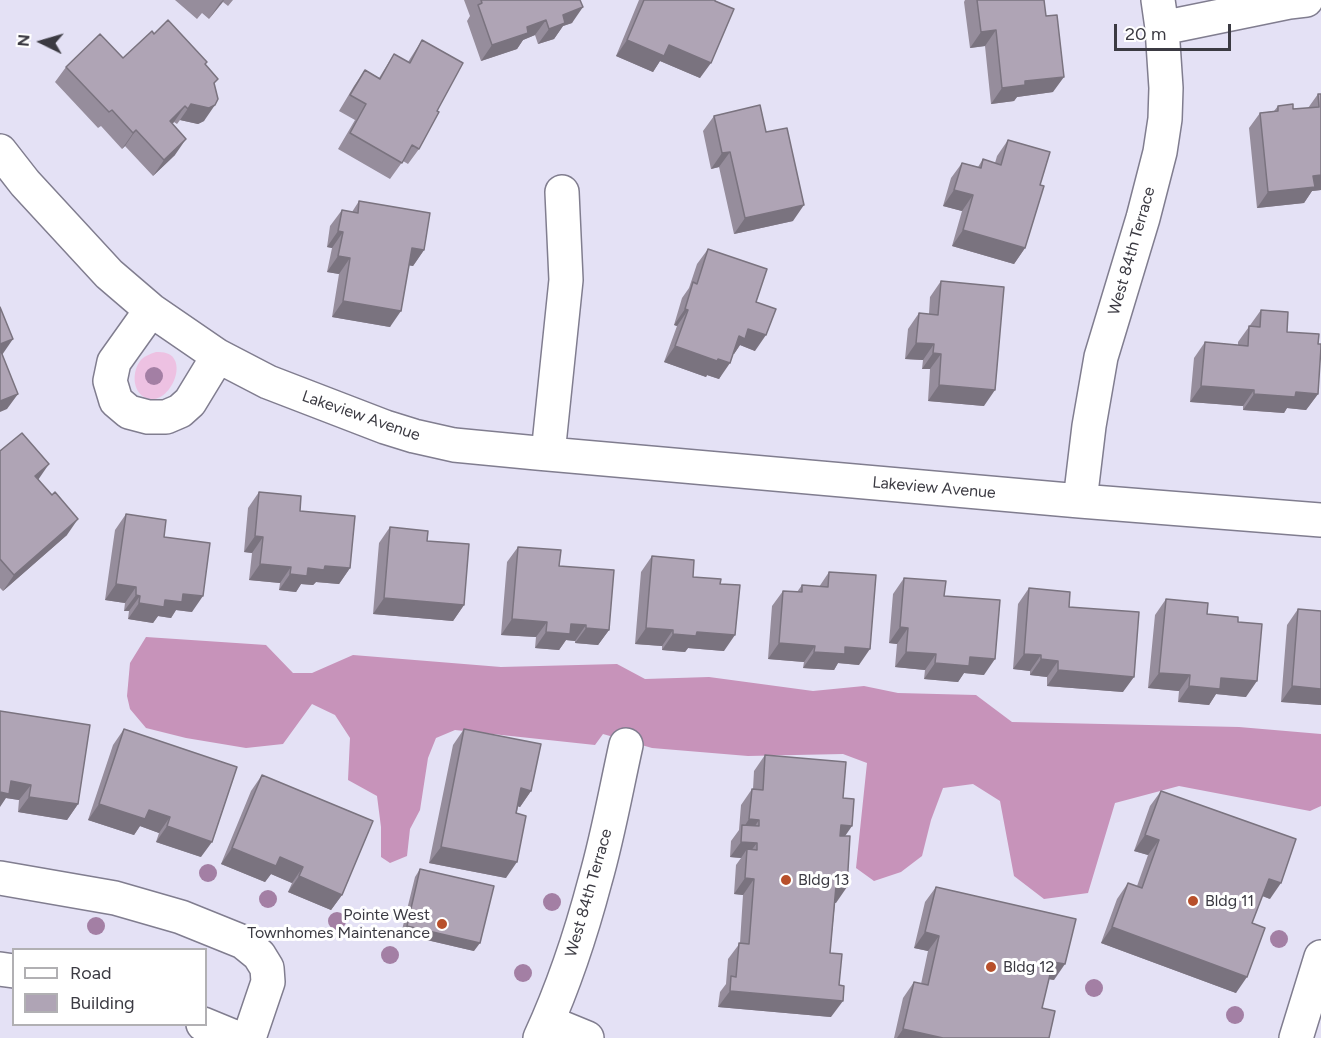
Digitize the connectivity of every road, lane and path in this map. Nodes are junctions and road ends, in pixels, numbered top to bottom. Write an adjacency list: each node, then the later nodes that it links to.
1 (1306, 0): 2 (street)
2 (1160, 14): 8 (street, West 84th Terrace)
3 (0, 151): 5 (street, Lakeview Avenue)
4 (562, 192): 7 (street)
5 (151, 310): 6 (street, Lakeview Avenue); 6 (street)
6 (218, 356): 7 (street, Lakeview Avenue)
7 (548, 454): 8 (street, Lakeview Avenue)
8 (1080, 501): 9 (street, Lakeview Avenue)
9 (1321, 520)
10 (626, 745): 14 (street, West 84th Terrace)
11 (0, 878): 16 (street)
12 (1321, 957): 18 (street)
13 (207, 1026): 15 (street)
14 (544, 1030): 17 (street)
15 (237, 1038)
16 (249, 1038)
17 (587, 1038)
18 (1296, 1038)

